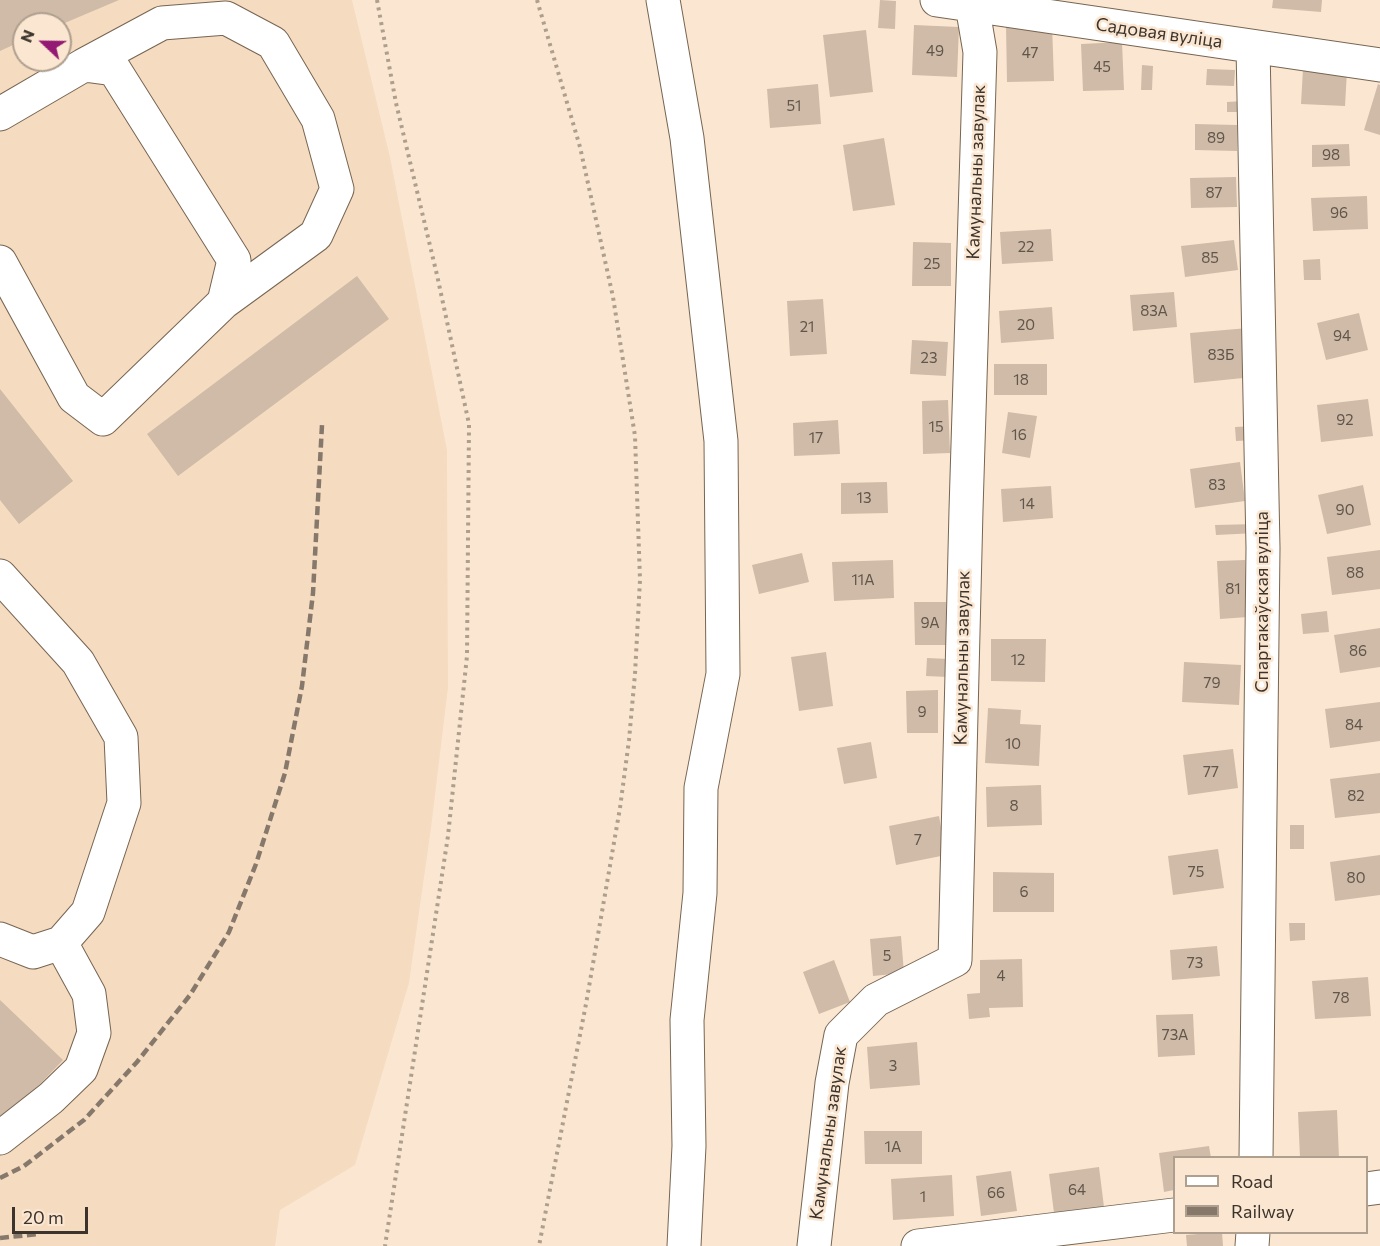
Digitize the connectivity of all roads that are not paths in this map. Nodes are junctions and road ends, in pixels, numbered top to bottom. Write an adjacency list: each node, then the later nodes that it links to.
1 (663, 0): 16 (street)
2 (937, 0): 3 (street, Садовая вуліца)
3 (972, 5): 4 (street, Садовая вуліца); 17 (street, Камунальны завулак)
4 (1253, 47): 6 (street, Садовая вуліца); 14 (street, Спартакаўская вуліца)
5 (84, 65): 7 (street); 9 (street); 9 (street)
6 (1380, 66)
7 (0, 114)
8 (0, 262): 9 (street)
9 (224, 302)
10 (0, 576): 12 (street)
11 (0, 939): 12 (street)
12 (60, 943): 13 (street)
13 (0, 1138)
14 (1257, 1156)
15 (1173, 1215): 18 (street)
16 (684, 1246)
17 (814, 1246)
18 (918, 1246)

